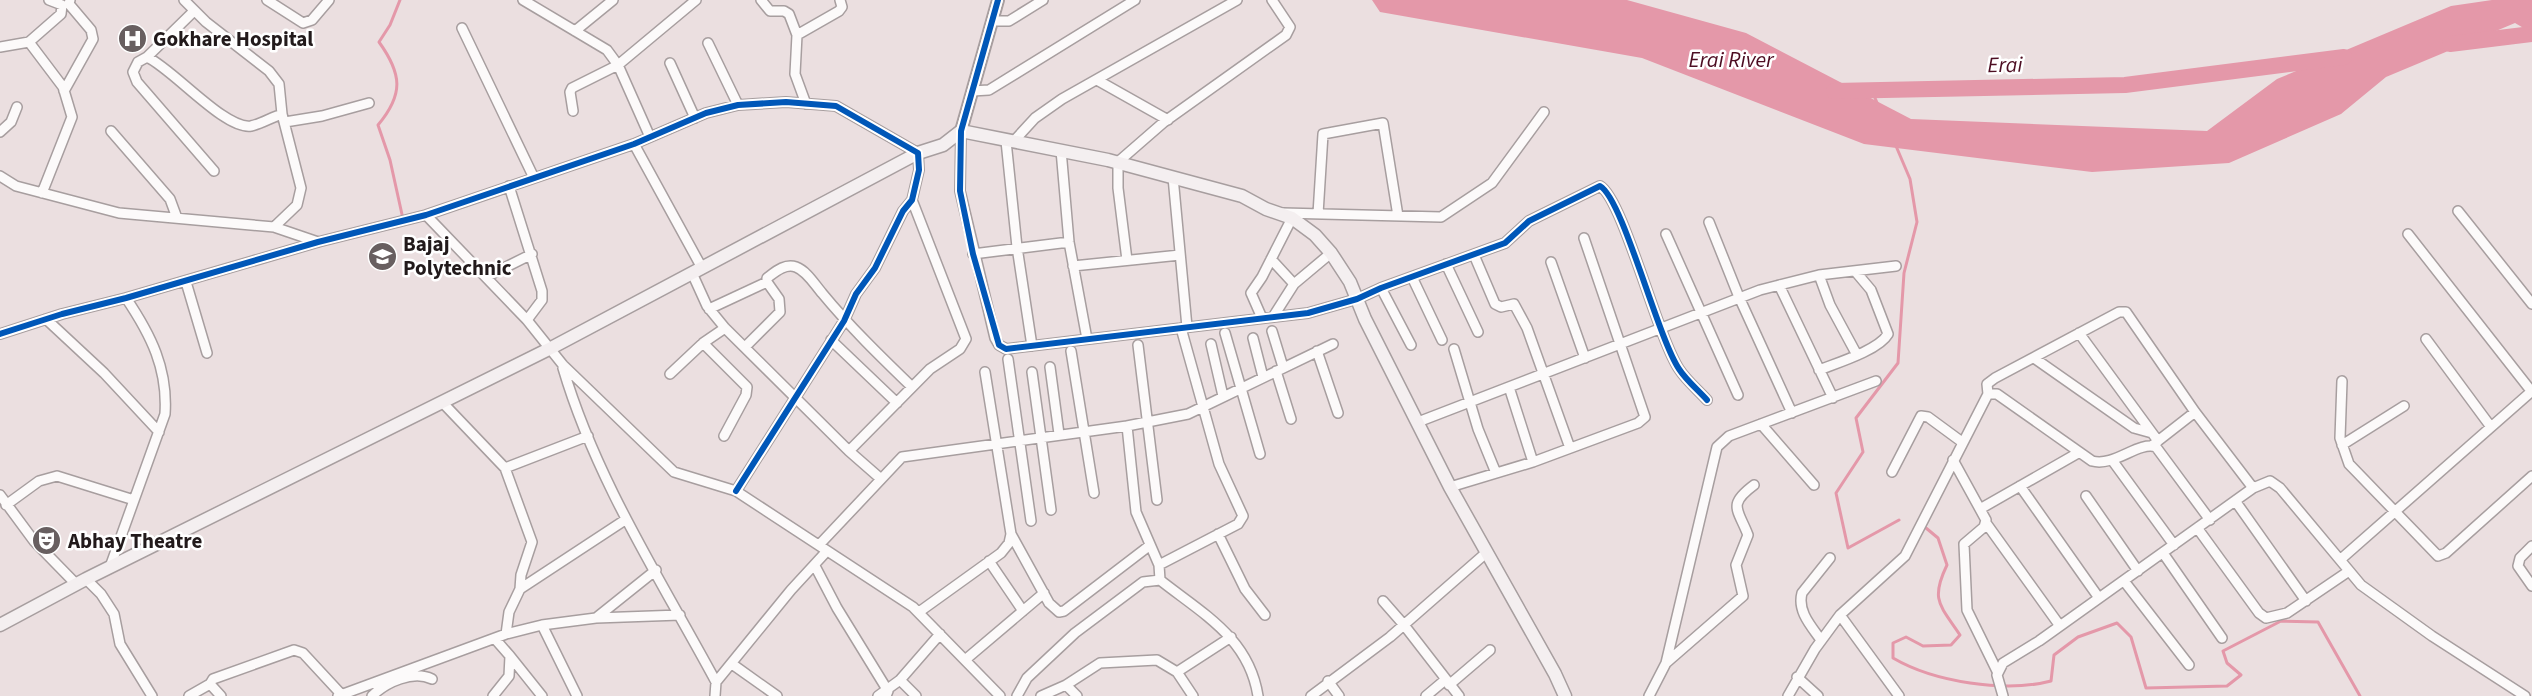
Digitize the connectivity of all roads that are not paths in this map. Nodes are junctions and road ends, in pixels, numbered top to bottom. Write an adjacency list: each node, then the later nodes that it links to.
1 (49, 0): 21 (street)
2 (70, 0): 28 (street)
3 (184, 0): 16 (street)
4 (267, 0): 5 (street)
5 (329, 0)
6 (613, 0): 19 (street)
7 (696, 0): 26 (street)
8 (761, 0): 20 (street)
9 (840, 0): 20 (street)
10 (998, 0): 17 (street)
11 (1043, 0): 17 (street)
12 (1135, 0): 29 (street)
13 (1237, 0): 27 (street)
14 (1272, 0): 38 (street)
15 (526, 1): 19 (street)
16 (194, 11): 24 (street); 36 (street)
17 (992, 21): 29 (street)
18 (462, 28): 51 (street)
19 (575, 31): 26 (street)
20 (797, 35): 31 (street)
21 (29, 42): 23 (street); 28 (street)
22 (708, 43): 32 (street)
23 (0, 47)
24 (147, 57): 36 (street); 48 (street)
25 (670, 63): 37 (street)
26 (618, 64): 34 (street); 42 (street)
27 (1096, 80): 38 (street); 43 (street)
28 (64, 91): 53 (street)
29 (972, 91): 40 (street)
30 (369, 103): 36 (street)
31 (806, 104): 32 (street); 46 (street)
32 (738, 105): 37 (street)
33 (17, 107): 41 (street)
34 (573, 111)
35 (1544, 112): 59 (street)
36 (284, 118): 62 (street)
37 (695, 118): 42 (street)
38 (1168, 120): 47 (street)
39 (111, 131): 60 (street)
40 (961, 131): 43 (main road); 46 (main road); 71 (street)
41 (0, 132)
42 (650, 137): 44 (street)
43 (1010, 141): 45 (main road); 68 (street)
44 (634, 144): 51 (street); 80 (street)
45 (1061, 150): 47 (main road); 67 (street)
46 (918, 153): 54 (street); 80 (main road)
47 (1118, 162): 50 (main road); 75 (street)
48 (214, 171)
49 (0, 176): 53 (street)
50 (1173, 177): 58 (main road); 72 (street)
51 (534, 178): 52 (street)
52 (509, 186): 57 (street); 70 (street)
53 (42, 193): 60 (street)
54 (912, 200): 100 (street); 142 (street)
55 (2458, 211): 93 (street)
56 (1318, 214): 58 (street); 59 (street); 59 (street)
57 (426, 215): 66 (street); 83 (street)
58 (1287, 215): 69 (main road); 74 (street)
59 (1398, 216)
60 (177, 218): 62 (street)
61 (1709, 222): 90 (street)
62 (274, 227): 66 (street)
63 (1666, 234): 95 (street)
64 (2408, 234): 145 (street)
65 (1584, 238): 117 (street)
66 (318, 242): 85 (street)
67 (1069, 242): 68 (street); 78 (street)
68 (1017, 247): 71 (street); 120 (street)
69 (1331, 253): 87 (street); 92 (main road)
70 (532, 254): 83 (street); 99 (street)
71 (973, 254): 120 (street)
72 (1180, 255): 75 (street); 102 (street)
73 (1474, 255): 77 (street); 103 (street); 138 (street)
74 (1271, 259): 87 (street); 97 (street)
75 (1127, 260): 78 (street)
76 (1551, 262): 128 (street)
77 (1446, 264): 84 (street); 105 (street)
78 (1073, 266): 110 (street)
79 (1896, 266): 81 (street)
80 (697, 270): 94 (street); 122 (main road)
81 (1855, 271): 82 (street); 127 (street)
82 (1819, 275): 88 (street); 127 (street)
83 (486, 277): 99 (street)
84 (1412, 277): 89 (street); 113 (street)
85 (186, 282): 91 (street); 126 (street)
86 (766, 282): 94 (street); 100 (street); 121 (street)
87 (1294, 284): 96 (street)
88 (1779, 285): 90 (street); 134 (street)
89 (1381, 288): 92 (street); 119 (street)
90 (1739, 297): 95 (street); 159 (street)
91 (126, 298): 98 (street); 167 (street)
92 (1357, 299): 96 (street); 162 (main road)
93 (2532, 304)
94 (709, 309): 101 (street)
95 (1699, 313): 103 (street); 147 (street)
96 (1273, 317): 97 (street)
97 (1262, 318): 102 (street)
98 (46, 319): 108 (street); 167 (street)
99 (527, 320): 122 (street)
100 (844, 321): 112 (street); 142 (street)
101 (725, 328): 114 (street); 121 (street)
102 (1184, 328): 110 (street); 156 (street)
103 (1660, 329): 117 (street); 151 (street)
104 (1272, 331): 133 (street)
105 (1478, 332)
106 (1225, 333): 144 (street)
107 (2079, 333): 129 (street); 157 (street); 173 (street)
108 (0, 334)
109 (1253, 338): 139 (street)
110 (1087, 339): 120 (street)
111 (2426, 339): 165 (street)
112 (831, 340): 149 (street); 154 (street)
113 (1442, 340)
114 (704, 343): 137 (street); 169 (street)
115 (1211, 344): 148 (street)
116 (1333, 344): 125 (street)
117 (1622, 344): 128 (street); 177 (street)
118 (1138, 345): 161 (street)
119 (1411, 345)
120 (1032, 346)
121 (745, 347): 149 (street)
122 (551, 348): 131 (street); 153 (main road)
123 (1454, 349): 152 (street)
124 (1071, 351): 166 (street)
125 (1317, 351): 133 (street); 158 (street)
126 (207, 353)
127 (1857, 355): 134 (street)
128 (1585, 358): 138 (street)
129 (2034, 358): 146 (street); 173 (street)
130 (1008, 359): 172 (street)
131 (563, 365): 170 (street); 194 (street)
132 (1050, 367): 168 (street)
133 (1280, 369): 139 (street); 160 (street)
134 (1819, 370): 150 (street)
135 (985, 372): 175 (street)
136 (1032, 372): 171 (street)
137 (670, 374)
138 (1543, 374): 143 (street); 177 (street)
139 (1263, 377): 144 (street)
140 (1876, 381): 150 (street)
141 (2342, 381): 176 (street)
142 (912, 387): 154 (street)
143 (1509, 387): 152 (street); 183 (street)
144 (1239, 389): 148 (street); 180 (street)
145 (2532, 391): 165 (street)
146 (1988, 394): 174 (street); 179 (street)
147 (1738, 395)
148 (1224, 396): 156 (street)
149 (794, 397): 178 (street); 194 (street)
150 (1833, 398): 159 (street)
151 (1707, 400)
152 (1470, 401): 162 (street); 186 (street)
153 (442, 402): 184 (street); 223 (main road)
154 (897, 403): 178 (street)
155 (2404, 406): 176 (street)
156 (1201, 408): 161 (street); 211 (street)
157 (2195, 412): 173 (street); 193 (street)
158 (1338, 413)
159 (1792, 413): 163 (street)
160 (1291, 419)
161 (1149, 422): 164 (street); 199 (street)
162 (1418, 422): 192 (main road)
163 (1761, 424): 190 (street); 255 (street)
164 (1127, 426): 166 (street); 213 (street)
165 (2492, 427): 204 (street)
166 (1084, 430): 168 (street); 195 (street)
167 (159, 432): 198 (street)
168 (1059, 434): 171 (street)
169 (724, 435)
170 (588, 436): 184 (street); 205 (street)
171 (1040, 436): 172 (street); 203 (street)
172 (1019, 439): 175 (street); 207 (street)
173 (2154, 440): 182 (street); 206 (street)
174 (1962, 442): 181 (street); 185 (street)
175 (997, 444): 188 (street); 210 (street)
176 (2342, 445): 204 (street)
177 (1570, 448): 183 (street)
178 (849, 452): 188 (street)
179 (2078, 453): 182 (street); 191 (street)
180 (1260, 454)
181 (1953, 460): 202 (street); 240 (street)
182 (2112, 460): 212 (street)
183 (1533, 462): 186 (street)
184 (505, 468): 231 (street)
185 (1892, 472)
186 (1496, 473): 192 (street)
187 (2532, 476): 204 (street)
188 (881, 479): 215 (street)
189 (1754, 485): 255 (street)
190 (1814, 485)
191 (2020, 486): 202 (street); 233 (street)
192 (1450, 487): 217 (main road)
193 (2253, 488): 200 (street); 219 (street)
194 (736, 491): 215 (street)
195 (1094, 493)
196 (0, 495): 201 (street)
197 (2086, 496): 225 (street)
198 (134, 500): 201 (street); 223 (street)
199 (1157, 500)
200 (2236, 502): 206 (street); 234 (street)
201 (6, 505): 228 (street)
202 (1980, 509): 208 (street)
203 (1051, 510)
204 (2393, 512): 219 (street)
205 (625, 520): 224 (street); 231 (street)
206 (2210, 520): 209 (street)
207 (1031, 521)
208 (1986, 523): 245 (street); 259 (street)
209 (2198, 529): 212 (street); 234 (street)
210 (1011, 534): 220 (street); 232 (street)
211 (1218, 534): 221 (street); 239 (street)
212 (2174, 545): 216 (street)
213 (1149, 546): 221 (street); 232 (street)
214 (2532, 546): 230 (street)
215 (822, 549): 222 (street); 237 (street)
216 (2163, 553): 225 (street); 249 (street)
217 (1486, 554): 244 (street); 292 (main road)
218 (1830, 558): 251 (street)
219 (2341, 559): 226 (street)
220 (989, 561): 236 (street); 237 (street)
221 (1159, 565): 227 (street)
222 (815, 566): 256 (street); 268 (street)
223 (110, 567): 228 (main road)
224 (656, 570): 238 (street); 241 (street)
225 (2138, 571): 229 (street)
226 (2349, 571): 234 (street); 297 (street)
227 (1160, 580): 248 (street); 283 (street)
228 (81, 581): 242 (main road); 271 (street)
229 (2124, 581): 233 (street); 257 (street)
230 (2532, 586)
231 (520, 589): 246 (street)
232 (1044, 593): 236 (street)
233 (2099, 598): 245 (street)
234 (2306, 601)
235 (1383, 602): 244 (street)
236 (1023, 611): 254 (street)
237 (919, 612): 247 (street)
238 (680, 615): 241 (street); 264 (street)
239 (1265, 615)
240 (1840, 615): 251 (street); 296 (street)
241 (596, 618): 243 (street)
242 (0, 625)
243 (542, 625): 246 (street); 277 (street)
244 (1404, 625): 263 (street); 265 (street)
245 (2060, 626): 259 (street)
246 (506, 634): 250 (street)
247 (940, 634): 254 (street); 262 (street)
248 (1231, 637): 258 (street); 287 (street)
249 (2222, 638)
250 (496, 640): 253 (street); 270 (street)
251 (1821, 640): 260 (street)
252 (1490, 650): 265 (street)
253 (510, 656): 275 (street); 276 (street)
254 (965, 660): 282 (street)
255 (1666, 663): 293 (street)
256 (732, 664): 264 (street); 279 (street)
257 (2189, 665)
258 (1177, 672): 267 (street); 286 (street)
259 (1997, 673): 269 (street)
260 (1797, 677): 294 (street); 295 (street)
261 (432, 679): 274 (street)
262 (900, 680): 268 (street); 281 (street)
263 (1328, 681): 288 (street); 289 (street)
264 (716, 682): 278 (street)
265 (1447, 682): 290 (street); 291 (street)
266 (210, 684): 270 (street); 272 (street); 273 (street)
267 (1066, 685): 284 (street); 285 (street)
268 (887, 693): 280 (street)
269 (2002, 694)
270 (339, 695)
271 (152, 696)
272 (189, 696)
273 (221, 696)
274 (372, 696)
275 (494, 696)
276 (542, 696)
277 (577, 696)
278 (715, 696)
279 (777, 696)
280 (878, 696)
281 (916, 696)
282 (1000, 696)
283 (1017, 696)
284 (1041, 696)
285 (1077, 696)
286 (1193, 696)
287 (1258, 696)
288 (1311, 696)
289 (1340, 696)
290 (1426, 696)
291 (1459, 696)
292 (1565, 696)
293 (1649, 696)
294 (1788, 696)
295 (1818, 696)
296 (1899, 696)
297 (2525, 696)

